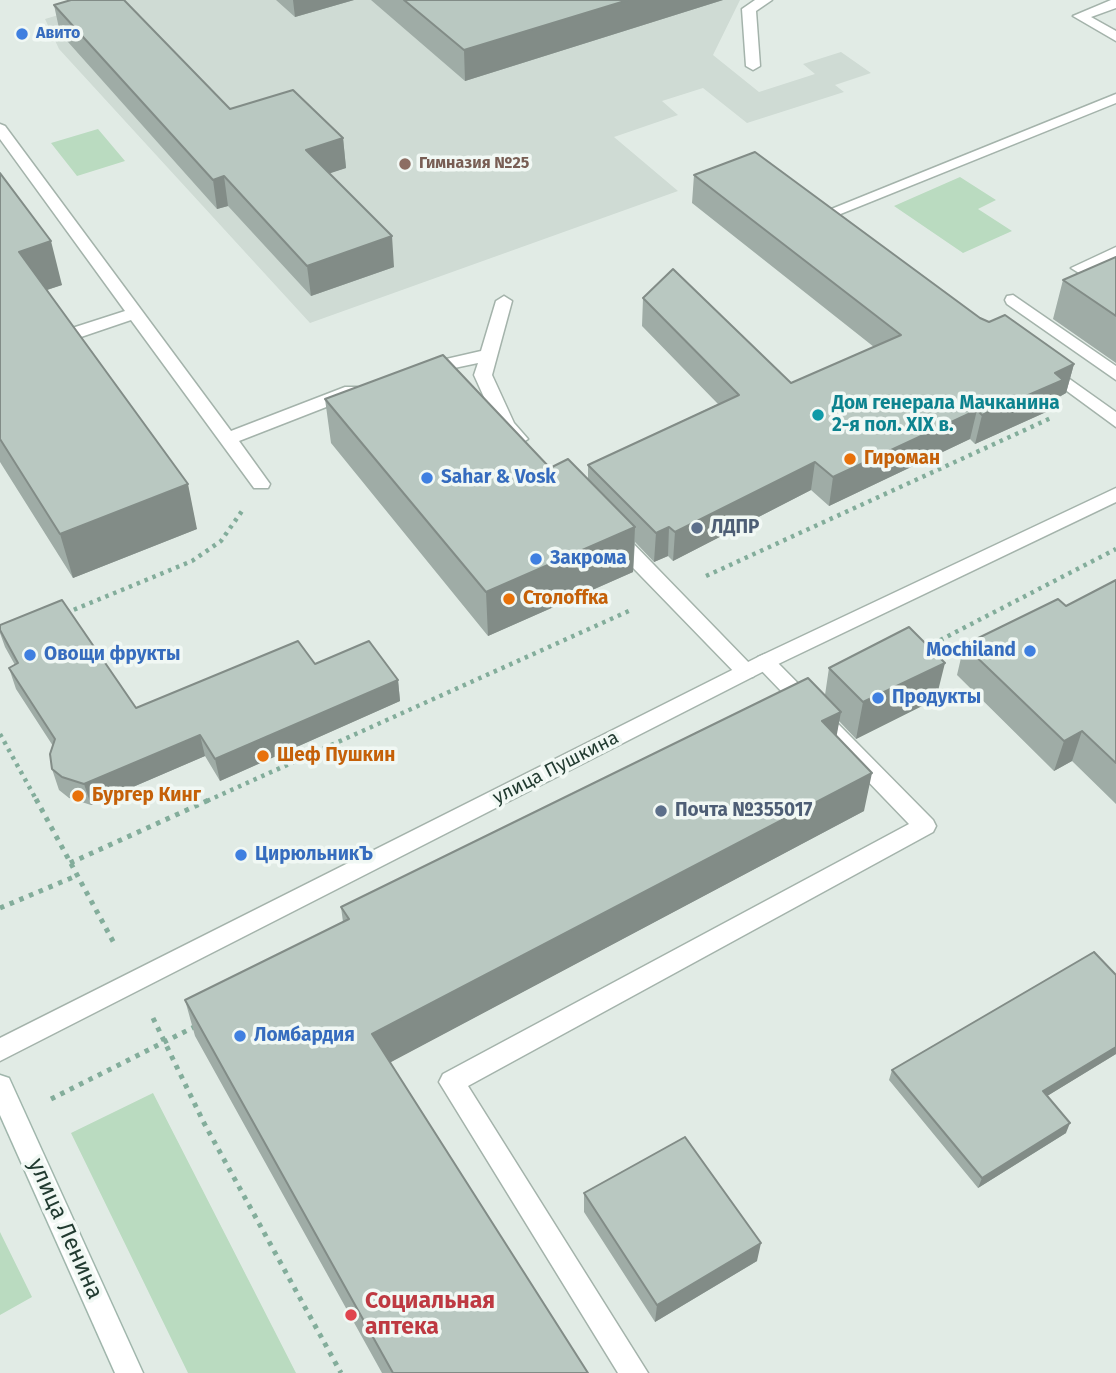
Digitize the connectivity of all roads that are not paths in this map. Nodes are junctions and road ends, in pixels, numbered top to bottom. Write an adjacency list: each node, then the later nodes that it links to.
1 (765, 0): 4 (street)
2 (1116, 3): 3 (street)
3 (1116, 37)
4 (753, 66)
5 (1116, 98): 7 (street)
6 (0, 129): 12 (street)
7 (853, 227)
8 (1116, 252): 9 (street)
9 (1079, 268)
10 (1013, 300): 16 (street)
11 (505, 301): 14 (street)
12 (135, 313): 13 (street); 20 (street)
13 (72, 334)
14 (489, 355): 17 (street); 21 (street)
15 (1035, 359): 19 (street)
16 (1116, 374)
17 (402, 375)
18 (365, 385): 20 (street)
19 (1116, 421)
20 (227, 439): 22 (street)
21 (535, 455)
22 (261, 484)
23 (1116, 494): 25 (street, улица Пушкина)
24 (602, 524): 25 (street)
25 (756, 667): 26 (street, улица Пушкина); 29 (street)
26 (0, 1050)
27 (0, 1086): 28 (street, улица Ленина)
28 (129, 1373)
29 (634, 1373)

